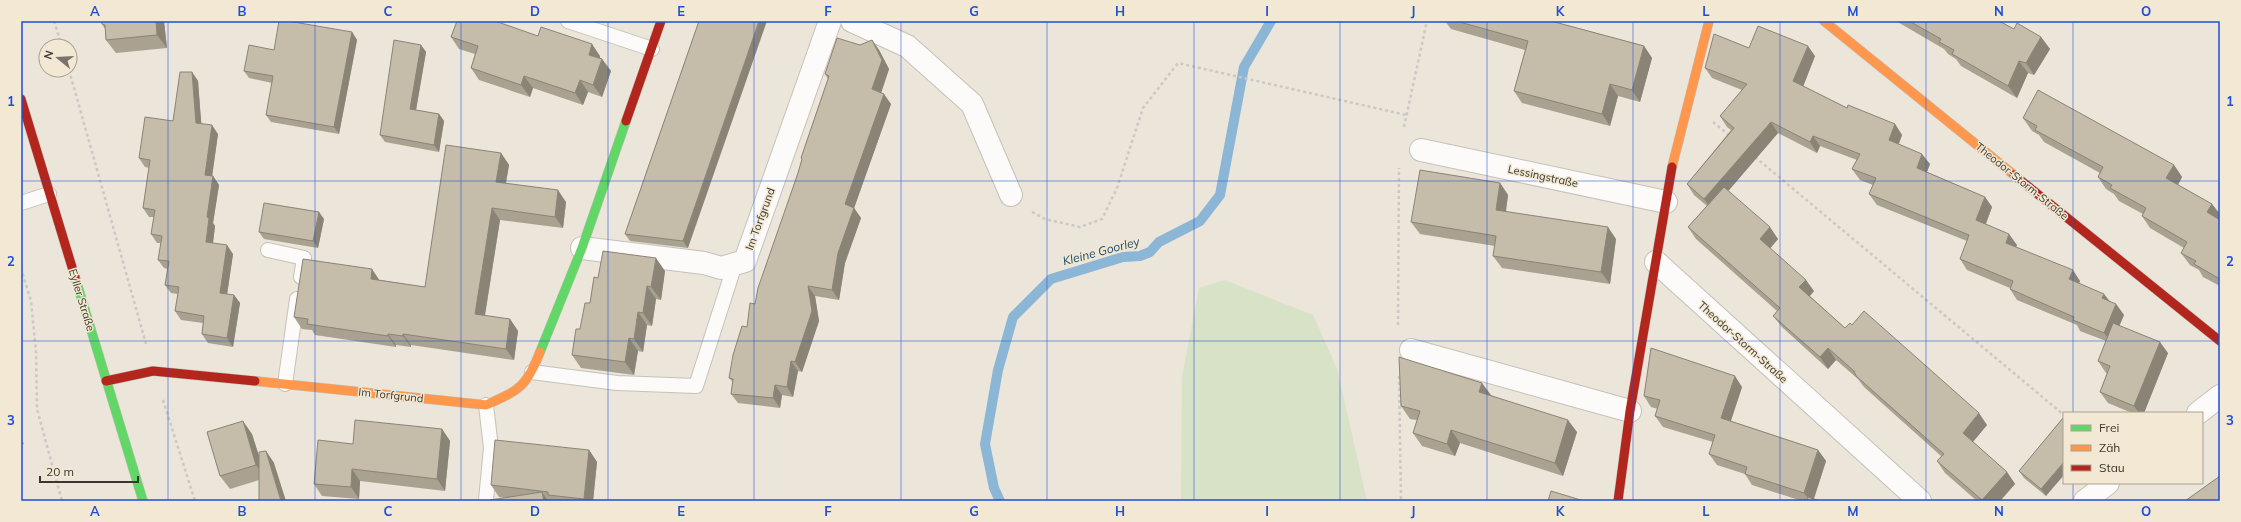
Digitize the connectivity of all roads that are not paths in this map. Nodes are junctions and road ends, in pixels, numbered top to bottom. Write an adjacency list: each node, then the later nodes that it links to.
1 (568, 21): 7 (lane)
2 (662, 21): 7 (street, Im Torfgrund)
3 (830, 21): 17 (street, Im Torfgrund)
4 (852, 21): 11 (street)
5 (1710, 21): 12 (street)
6 (1824, 21): 18 (street, Theodor-Storm-Straße)
7 (652, 49): 14 (street, Im Torfgrund)
8 (21, 99): 10 (street, Eyller Straße)
9 (1421, 150): 12 (street, Lessingstraße)
10 (49, 194): 13 (lane); 21 (street, Eyller Straße)
11 (1011, 195)
12 (1666, 202): 16 (street)
13 (21, 203)
14 (582, 248): 17 (street); 20 (street, Im Torfgrund)
15 (268, 250): 22 (lane)
16 (1656, 262): 25 (street); 31 (street, Theodor-Storm-Straße)
17 (735, 264): 20 (lane)
18 (2220, 341)
19 (1411, 350): 25 (street)
20 (532, 372): 24 (street, Im Torfgrund)
21 (106, 381): 22 (street, Im Torfgrund); 29 (street, Eyller Straße)
22 (285, 384): 24 (street, Im Torfgrund)
23 (2220, 396): 26 (street)
24 (486, 405): 28 (lane)
25 (1630, 411): 30 (street)
26 (2199, 412)
27 (2107, 484): 32 (street)
28 (486, 500)
29 (143, 501)
30 (1618, 501)
31 (1920, 501)
32 (2085, 501)

